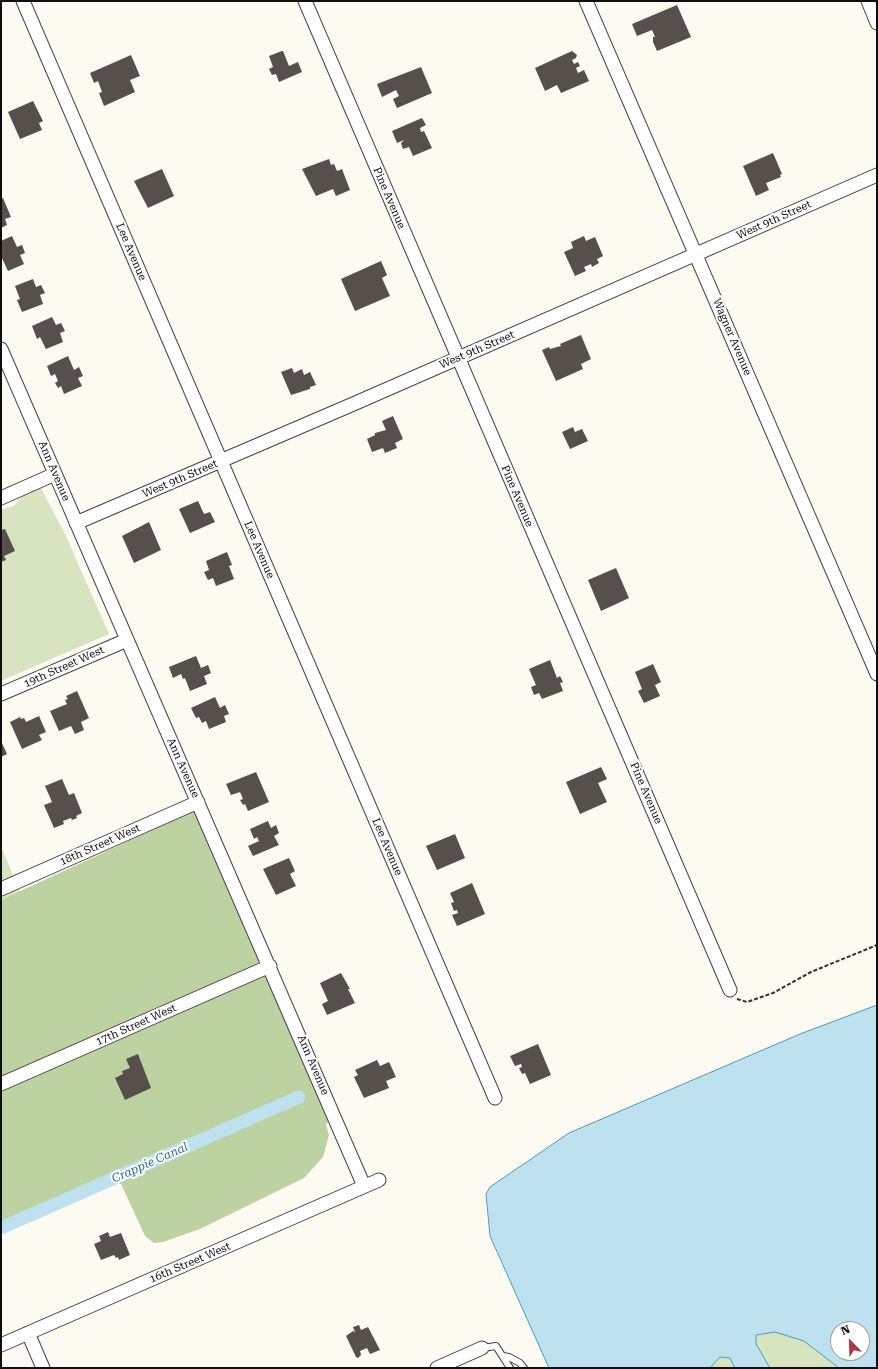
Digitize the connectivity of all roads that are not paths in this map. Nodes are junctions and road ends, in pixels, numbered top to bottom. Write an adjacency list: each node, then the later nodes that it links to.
1 (23, 1): 10 (street, Lee Avenue)
2 (305, 1): 9 (street, Pine Avenue)
3 (586, 1): 7 (street, Wagner Avenue)
4 (868, 1): 5 (street)
5 (877, 23)
6 (877, 175): 7 (street, West 9th Street)
7 (696, 254): 9 (street, West 9th Street); 15 (street, Wagner Avenue)
8 (1, 350): 11 (street, Ann Avenue)
9 (458, 358): 10 (street, West 9th Street); 20 (street, Pine Avenue)
10 (221, 461): 13 (street, West 9th Street); 22 (street, Lee Avenue)
11 (55, 474): 12 (street); 13 (street, Ann Avenue)
12 (1, 498)
13 (76, 523): 14 (street, Ann Avenue)
14 (127, 640): 16 (street, 19th Street West); 17 (street, Ann Avenue)
15 (877, 674)
16 (1, 694)
17 (198, 802): 18 (street, 18th Street West); 19 (street, Ann Avenue)
18 (1, 888)
19 (270, 966): 21 (street, 17th Street West); 24 (street, Ann Avenue)
20 (730, 990)
21 (1, 1084)
22 (496, 1098)
23 (379, 1180): 24 (street, 16th Street West)
24 (364, 1186): 25 (street, 16th Street West)
25 (28, 1333): 26 (street, 16th Street West); 29 (street)
26 (1, 1344)
27 (482, 1348): 28 (lane); 30 (street)
28 (503, 1356): 31 (lane); 32 (lane)
29 (43, 1368)
30 (436, 1368)
31 (510, 1368)
32 (524, 1368)

